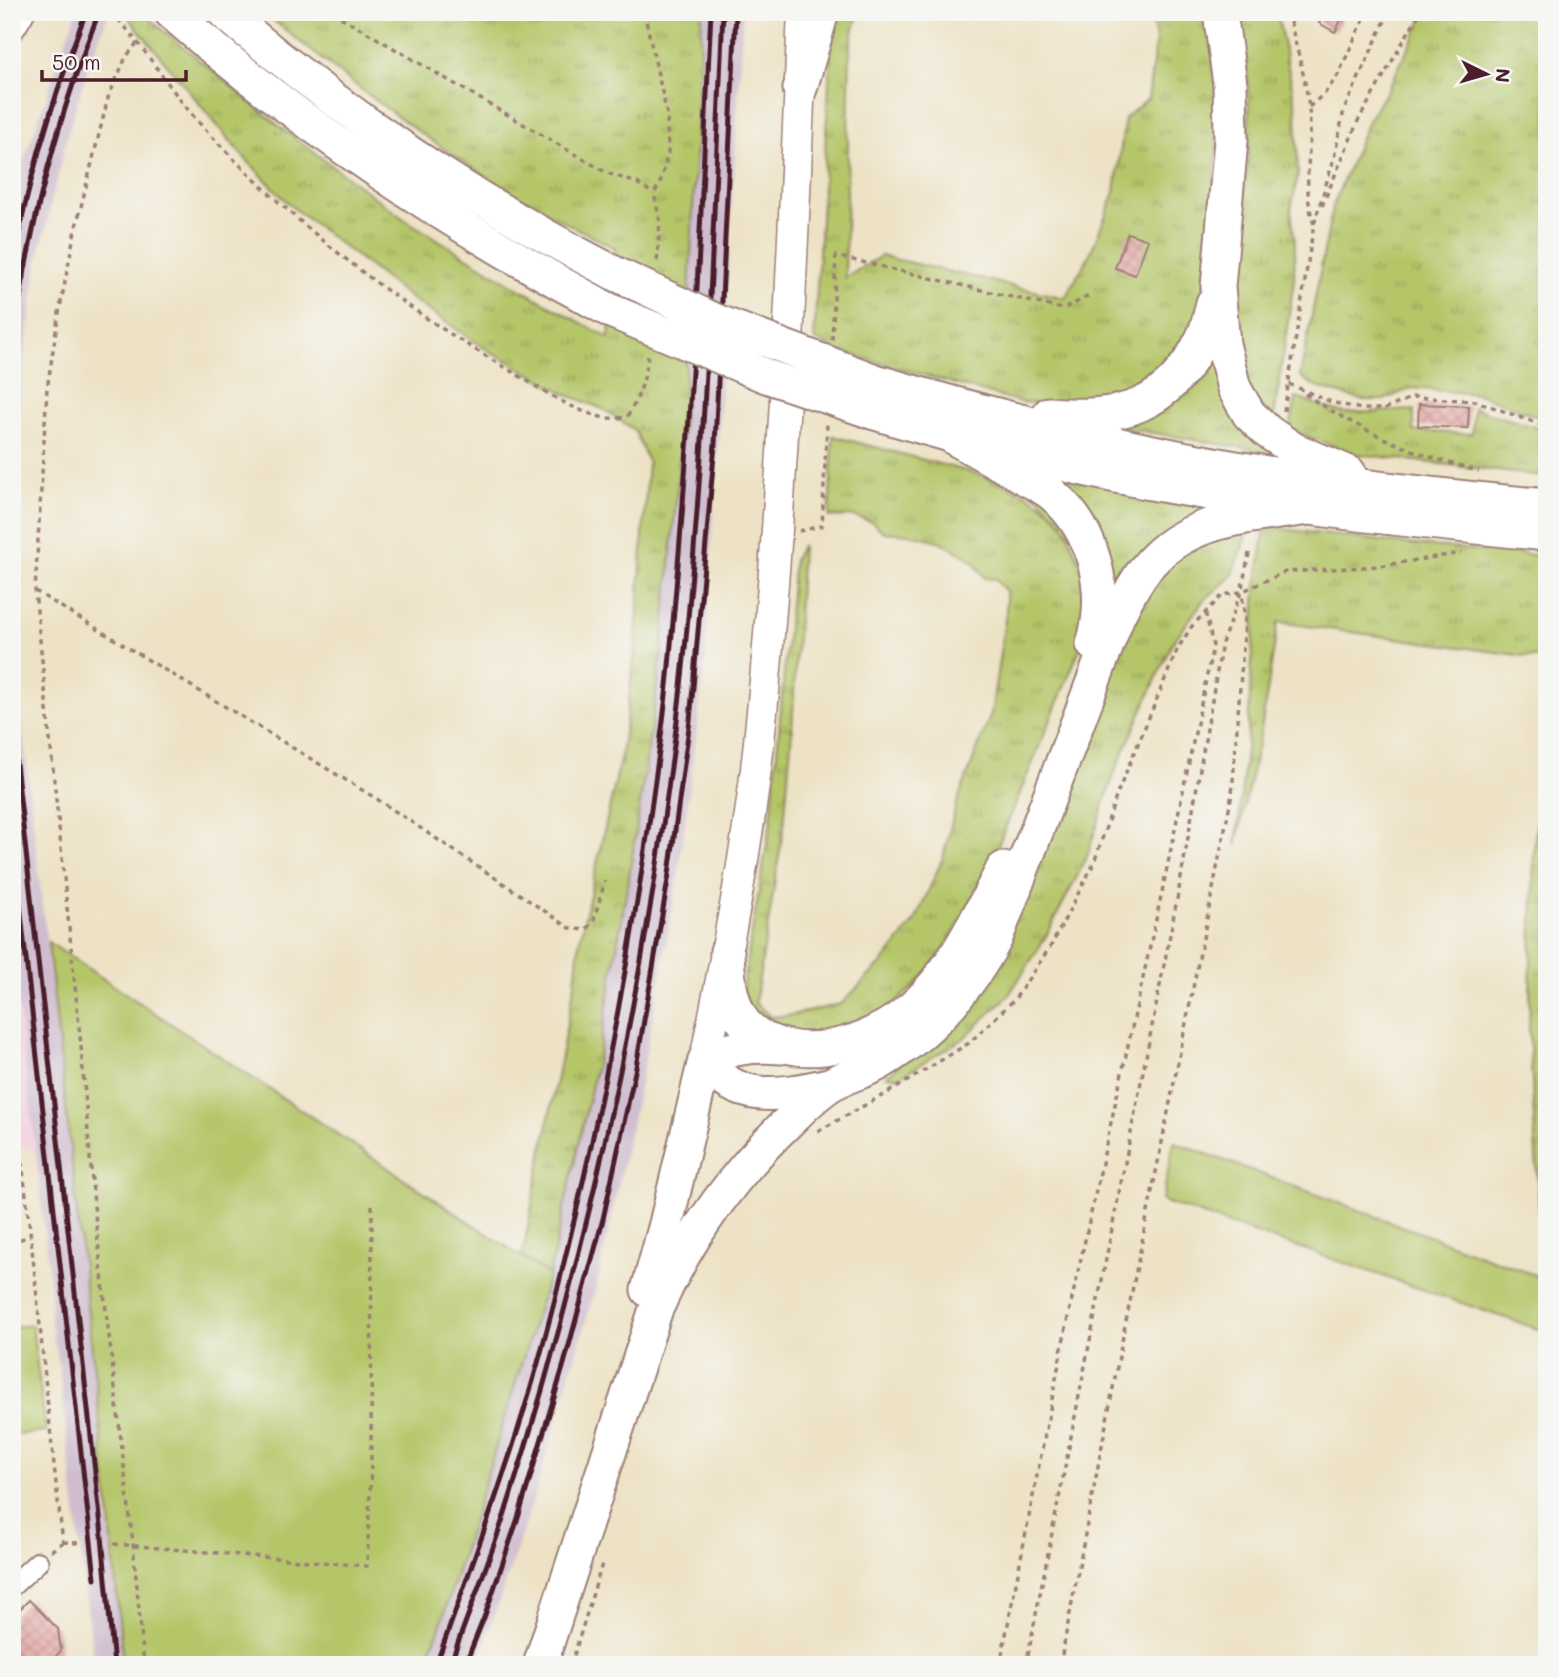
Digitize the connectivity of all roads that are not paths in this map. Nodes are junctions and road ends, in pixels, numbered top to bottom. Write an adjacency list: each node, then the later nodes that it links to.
1 (21, 12): 7 (main road)
2 (171, 12): 10 (highway, bridge)
3 (224, 12): 10 (highway, bridge)
4 (803, 12): 8 (main road)
5 (822, 12): 8 (highway)
6 (1220, 12): 9 (highway)
7 (12, 27)
8 (800, 89): 16 (main road)
9 (1218, 287): 11 (highway); 12 (highway)
10 (874, 397): 11 (highway)
11 (957, 422): 12 (highway); 14 (highway); 17 (highway)
12 (1393, 491): 13 (highway)
13 (1547, 506)
14 (1309, 508): 15 (highway); 19 (highway)
15 (1547, 534)
16 (727, 951): 17 (highway); 18 (main road)
17 (781, 1046): 18 (highway)
18 (705, 1060): 19 (highway); 20 (highway)
19 (831, 1085): 21 (highway)
20 (639, 1324): 21 (highway); 24 (highway)
21 (616, 1429): 25 (highway)
22 (38, 1562): 23 (street)
23 (12, 1586)
24 (521, 1665)
25 (540, 1665)

